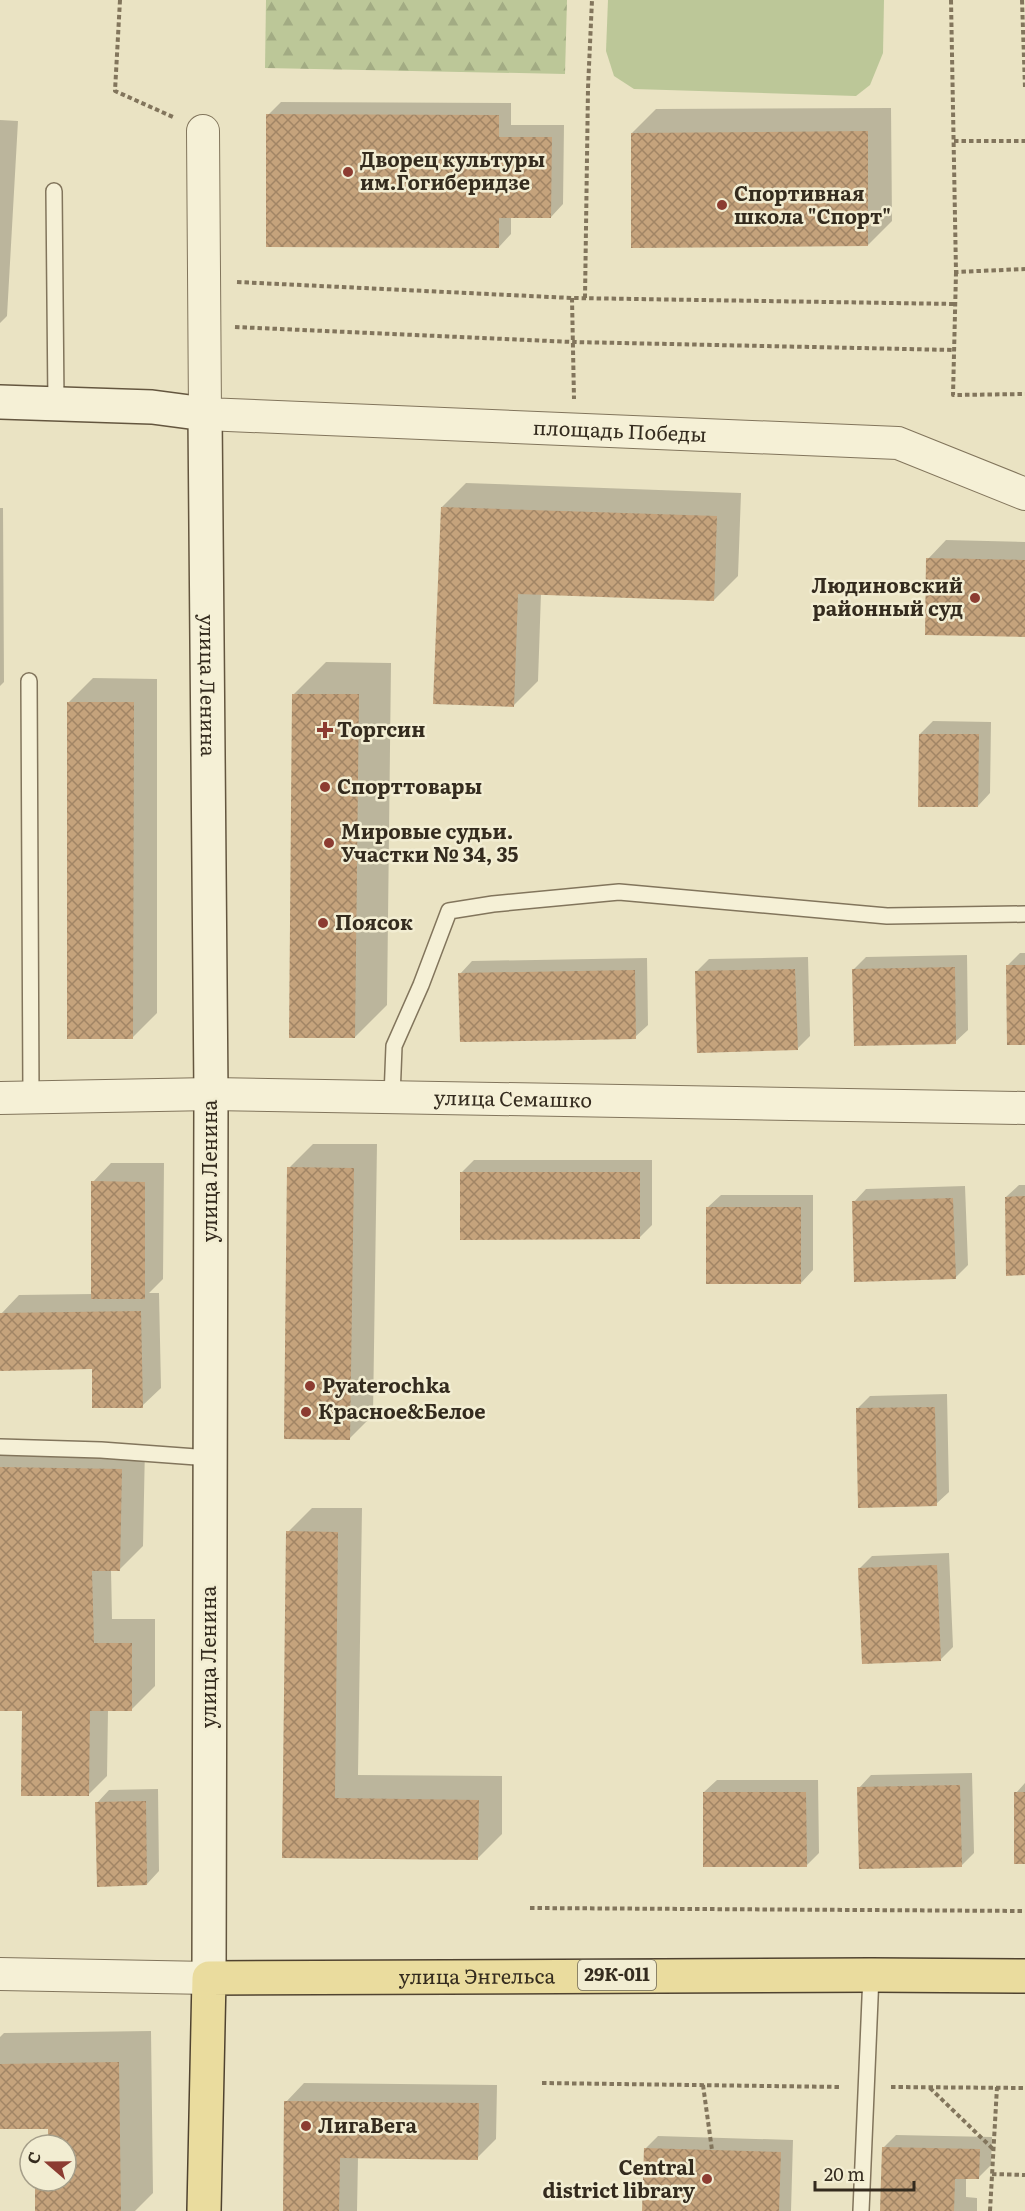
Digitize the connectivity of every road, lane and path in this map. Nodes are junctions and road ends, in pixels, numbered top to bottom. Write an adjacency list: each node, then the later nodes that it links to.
1 (120, 0): 6 (path)
2 (592, 0): 14 (path)
3 (951, 0): 7 (path)
4 (1022, 0): 5 (path)
5 (1025, 87)
6 (203, 131): 12 (street, улица Ленина)
7 (954, 138): 8 (path); 11 (path)
8 (1025, 141)
9 (54, 191): 21 (lane)
10 (1025, 269): 11 (path)
11 (956, 272): 15 (path)
12 (204, 281): 13 (path); 16 (street, улица Ленина)
13 (572, 298): 14 (path); 17 (path)
14 (585, 298): 15 (path)
15 (956, 304): 18 (path)
16 (205, 326): 17 (path); 22 (street, улица Ленина)
17 (573, 342): 18 (path); 23 (path)
18 (954, 350): 19 (path)
19 (1025, 394)
20 (0, 402): 21 (street)
21 (56, 404): 22 (street)
22 (205, 414): 23 (street, площадь Победы); 27 (street, улица Ленина)
23 (574, 429): 24 (street, площадь Победы)
24 (1025, 494)
25 (29, 681): 28 (lane)
26 (1025, 914): 29 (lane)
27 (211, 1094): 28 (street, улица Семашко); 29 (street, улица Семашко); 33 (street, улица Ленина)
28 (31, 1097): 30 (street, улица Семашко)
29 (392, 1097): 31 (street, улица Семашко)
30 (0, 1098)
31 (1025, 1108)
32 (0, 1447): 33 (lane)
33 (210, 1458): 39 (street, улица Ленина)
34 (530, 1908): 35 (path)
35 (1025, 1911)
36 (0, 1974): 39 (street, улица Энгельса)
37 (871, 1975): 38 (main road, улица Энгельса / 29К-011); 39 (main road, улица Энгельса / 29К-011); 42 (lane)
38 (1025, 1976)
39 (209, 1978): 50 (main road, улица Ленина)
40 (542, 2083): 41 (path)
41 (703, 2085): 42 (path); 47 (path)
42 (867, 2087): 43 (path); 51 (lane)
43 (930, 2087): 44 (path); 46 (path)
44 (997, 2087): 45 (path); 46 (path)
45 (1025, 2088)
46 (993, 2149): 48 (path)
47 (712, 2150)
48 (992, 2174): 49 (path); 52 (path)
49 (1025, 2175)
50 (204, 2211)
51 (861, 2211)
52 (990, 2211)

